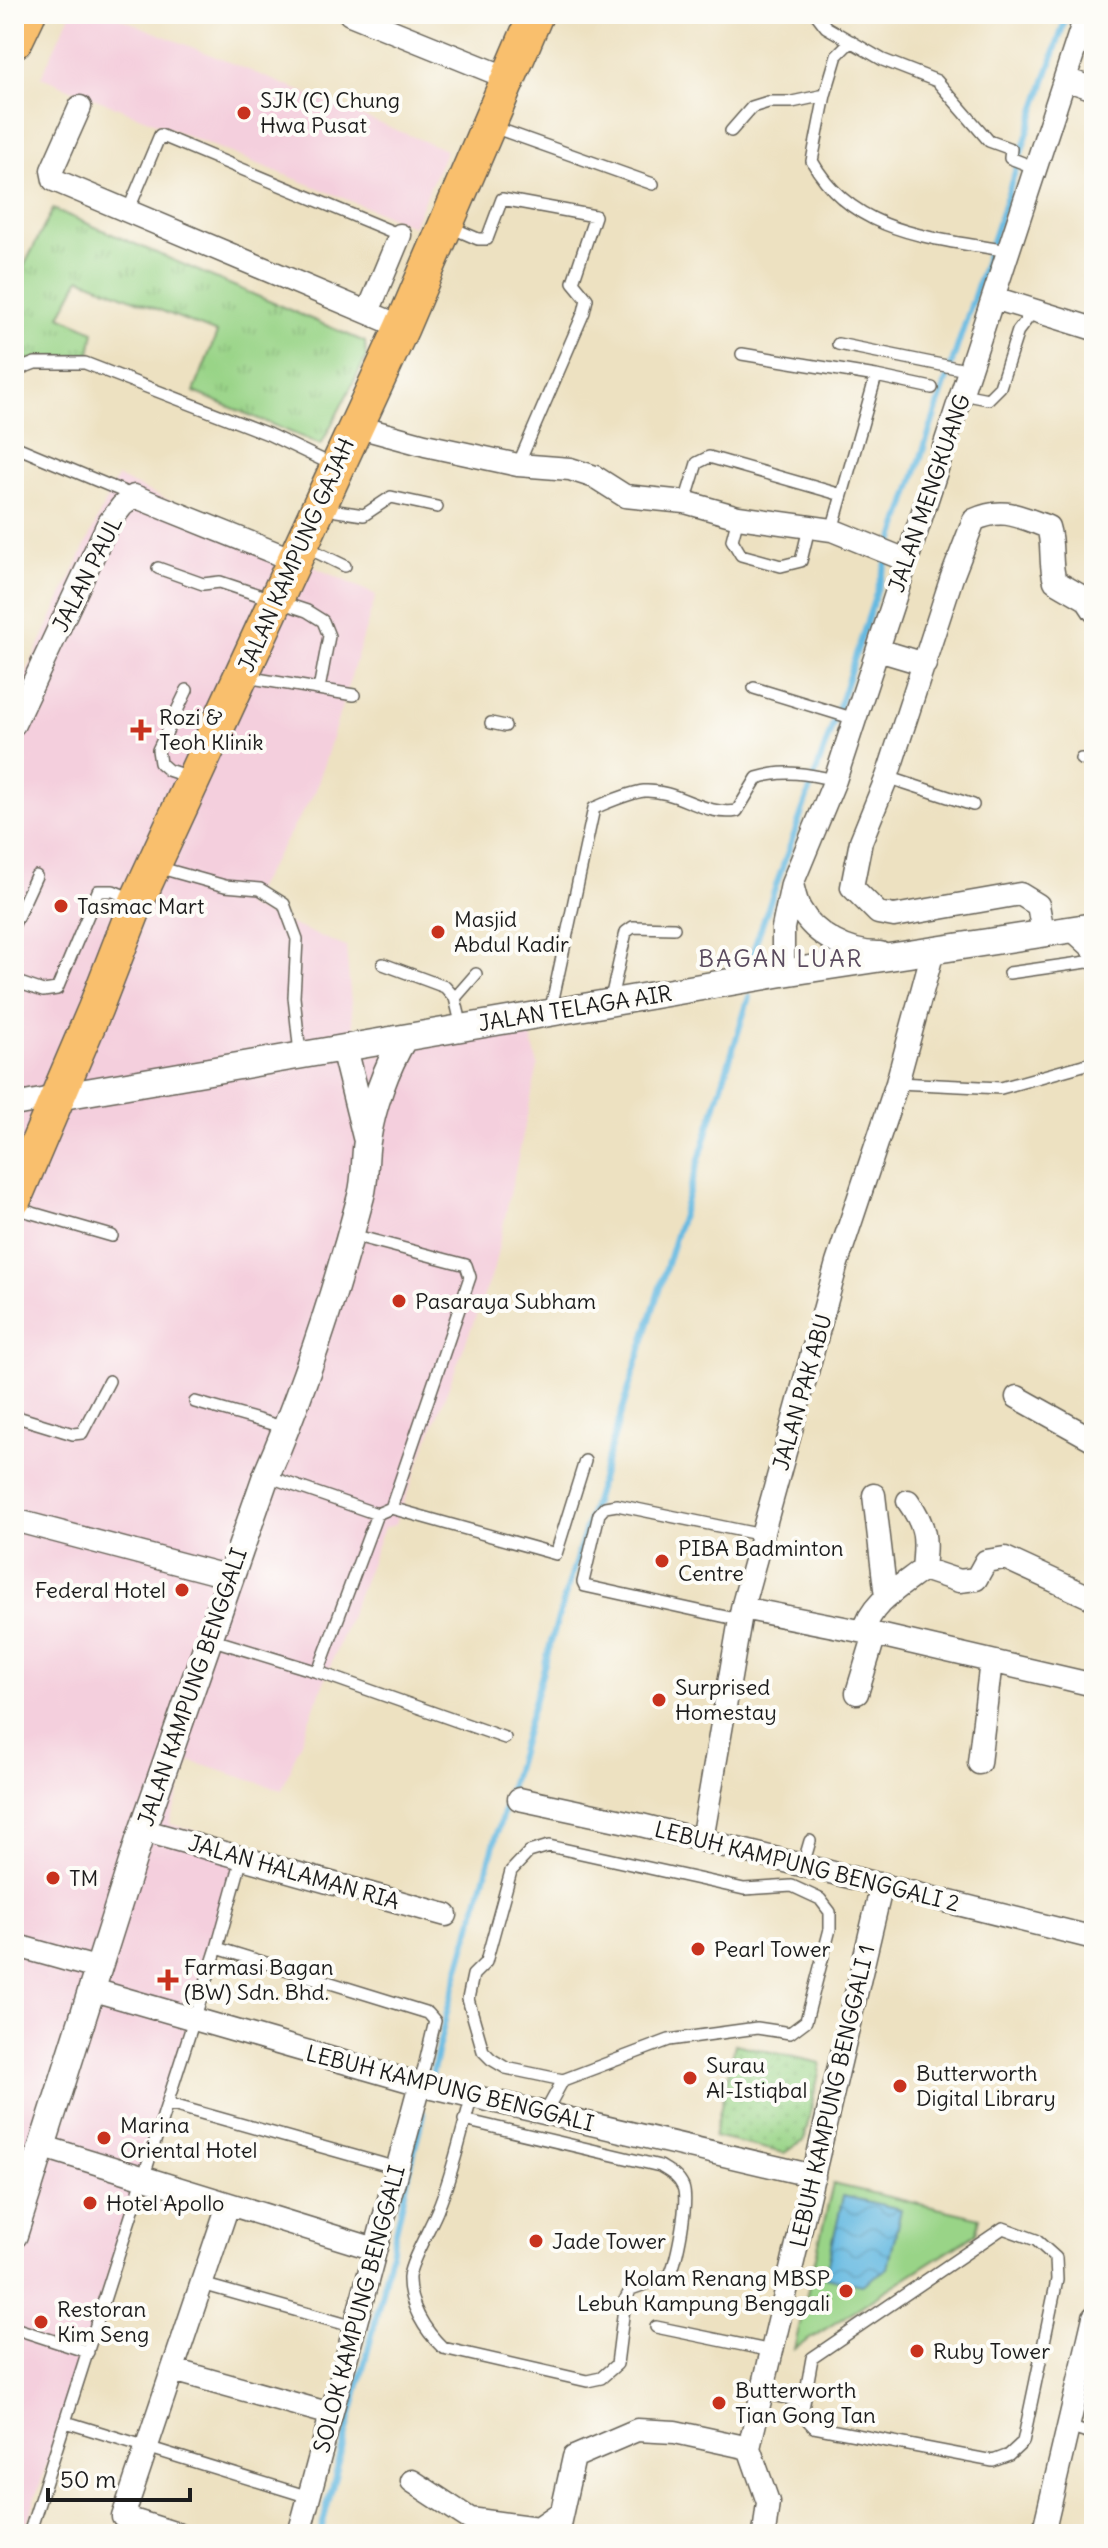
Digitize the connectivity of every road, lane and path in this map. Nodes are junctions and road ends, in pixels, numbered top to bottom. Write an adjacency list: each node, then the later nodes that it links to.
1 (26, 14): 6 (highway)
2 (350, 14): 8 (street)
3 (536, 14): 8 (main road, JALAN KAMPUNG GAJAH)
4 (816, 14): 7 (lane)
5 (1079, 16): 9 (street, JALAN MENGKUANG)
6 (14, 39)
7 (851, 41): 11 (lane); 15 (lane)
8 (508, 78): 13 (main road, JALAN KAMPUNG GAJAH)
9 (1065, 79): 10 (street); 15 (street, JALAN MENGKUANG)
10 (1094, 89)
11 (825, 95): 14 (lane); 20 (lane)
12 (80, 107): 17 (street)
13 (489, 126): 16 (lane); 18 (main road, JALAN KAMPUNG GAJAH)
14 (731, 131)
15 (1032, 166): 20 (street, JALAN MENGKUANG)
16 (653, 184)
17 (128, 211): 19 (lane); 23 (street)
18 (447, 225): 24 (main road, JALAN KAMPUNG GAJAH); 35 (lane)
19 (400, 235): 23 (street)
20 (1004, 250): 21 (street, JALAN MENGKUANG)
21 (994, 298): 22 (street); 28 (street, JALAN MENGKUANG)
22 (1034, 310): 25 (street); 32 (lane)
23 (368, 312): 24 (street)
24 (402, 327): 33 (main road, JALAN KAMPUNG GAJAH)
25 (1094, 329)
26 (838, 344): 28 (lane)
27 (742, 354): 30 (lane)
28 (965, 370): 32 (street, JALAN MENGKUANG)
29 (14, 371): 36 (lane)
30 (876, 376): 31 (lane); 37 (lane)
31 (932, 388)
32 (962, 394): 46 (street, JALAN MENGKUANG)
33 (355, 426): 35 (street); 36 (main road, JALAN KAMPUNG GAJAH)
34 (14, 446): 38 (lane)
35 (518, 465): 39 (street)
36 (336, 467): 40 (main road, JALAN KAMPUNG GAJAH)
37 (842, 495): 39 (lane); 44 (lane)
38 (134, 496): 45 (street, JALAN PAUL); 60 (street, JALAN PAUL)
39 (685, 502): 42 (street)
40 (318, 505): 41 (lane); 45 (main road, JALAN KAMPUNG GAJAH)
41 (437, 507)
42 (738, 517): 43 (street); 43 (lane)
43 (809, 528): 44 (street)
44 (832, 530): 46 (street)
45 (297, 552): 47 (lane); 49 (main road, JALAN KAMPUNG GAJAH)
46 (895, 555): 51 (street, JALAN MENGKUANG)
47 (345, 566)
48 (158, 568): 49 (lane)
49 (274, 601): 53 (main road, JALAN KAMPUNG GAJAH); 55 (lane)
50 (1094, 611): 52 (street)
51 (878, 650): 52 (street); 58 (street, JALAN MENGKUANG)
52 (925, 664): 64 (street)
53 (241, 676): 55 (lane); 65 (main road, JALAN KAMPUNG GAJAH)
54 (754, 688): 58 (lane)
55 (319, 689): 57 (lane)
56 (187, 690): 65 (lane)
57 (354, 695)
58 (850, 718): 66 (street, JALAN MENGKUANG)
59 (491, 723): 61 (lane)
60 (14, 724)
61 (505, 726)
62 (1081, 759): 63 (lane)
63 (1094, 761)
64 (887, 777): 67 (lane); 75 (street)
65 (194, 778): 68 (main road, JALAN KAMPUNG GAJAH)
66 (829, 779): 70 (street, JALAN MENGKUANG); 86 (lane)
67 (973, 805)
68 (154, 866): 71 (main road, JALAN KAMPUNG GAJAH); 90 (lane)
69 (36, 876): 72 (lane)
70 (792, 884): 77 (street); 80 (street, JALAN MENGKUANG)
71 (137, 901): 83 (lane); 93 (main road, JALAN KAMPUNG GAJAH)
72 (14, 924)
73 (1083, 927): 75 (street, JALAN TELAGA AIR); 76 (street)
74 (674, 928): 85 (lane)
75 (1043, 933): 77 (street, JALAN TELAGA AIR)
76 (1094, 949)
77 (933, 951): 80 (street, JALAN TELAGA AIR); 92 (street, JALAN PAK ABU)
78 (1094, 961): 81 (lane)
79 (383, 964): 84 (lane)
80 (783, 973): 85 (street, JALAN TELAGA AIR)
81 (1009, 973)
82 (476, 974): 84 (lane)
83 (14, 981)
84 (455, 998): 87 (lane)
85 (610, 1003): 86 (street, JALAN TELAGA AIR)
86 (549, 1013): 87 (street, JALAN TELAGA AIR)
87 (463, 1027): 88 (street, JALAN TELAGA AIR)
88 (404, 1038): 89 (street, JALAN TELAGA AIR); 95 (street)
89 (344, 1048): 90 (street, JALAN TELAGA AIR); 95 (street)
90 (300, 1055): 93 (street, JALAN TELAGA AIR)
91 (1094, 1062): 92 (lane)
92 (897, 1083): 113 (street, JALAN PAK ABU)
93 (57, 1097): 94 (street); 96 (main road, JALAN KAMPUNG GAJAH)
94 (14, 1105)
95 (367, 1141): 98 (street, JALAN KAMPUNG BENGGALI)
96 (14, 1199)
97 (14, 1207): 99 (lane)
98 (351, 1235): 104 (street, JALAN KAMPUNG BENGGALI); 110 (lane)
99 (112, 1236)
100 (109, 1381): 103 (lane)
101 (1017, 1397): 105 (street)
102 (195, 1402): 104 (lane)
103 (14, 1416)
104 (287, 1428): 107 (street, JALAN KAMPUNG BENGGALI)
105 (1094, 1440)
106 (585, 1461): 110 (lane)
107 (266, 1476): 111 (lane); 115 (street, JALAN KAMPUNG BENGGALI)
108 (874, 1495): 116 (street)
109 (908, 1501): 114 (street)
110 (391, 1508): 111 (lane)
111 (377, 1514): 122 (lane)
112 (14, 1520): 115 (street)
113 (762, 1535): 118 (street, JALAN PAK ABU); 118 (lane)
114 (923, 1569): 116 (street); 117 (street)
115 (230, 1577): 120 (street, JALAN KAMPUNG BENGGALI)
116 (886, 1597): 119 (street)
117 (1094, 1599)
118 (741, 1614): 119 (street); 129 (street, JALAN PAK ABU)
119 (869, 1633): 121 (street); 124 (street)
120 (210, 1639): 122 (lane); 128 (street, JALAN KAMPUNG BENGGALI)
121 (991, 1661): 123 (street); 126 (street)
122 (318, 1672): 125 (lane)
123 (1094, 1685)
124 (857, 1693)
125 (505, 1738)
126 (979, 1763)
127 (519, 1799): 129 (street, LEBUH KAMPUNG BENGGALI 2)
128 (142, 1830): 131 (street, JALAN HALAMAN RIA); 138 (street, JALAN KAMPUNG BENGGALI)
129 (702, 1840): 132 (street, LEBUH KAMPUNG BENGGALI 2)
130 (810, 1841): 132 (lane)
131 (242, 1858): 134 (street, JALAN HALAMAN RIA); 137 (lane)
132 (803, 1865): 133 (street, LEBUH KAMPUNG BENGGALI 2)
133 (882, 1884): 135 (street, LEBUH KAMPUNG BENGGALI 2); 148 (street, LEBUH KAMPUNG BENGGALI 1)
134 (446, 1915)
135 (1094, 1938)
136 (14, 1945): 138 (street, LEBUH KAMPUNG BENGGALI)
137 (217, 1948): 139 (lane); 141 (lane)
138 (93, 1978): 139 (street, LEBUH KAMPUNG BENGGALI); 146 (street, JALAN KAMPUNG BENGGALI)
139 (195, 2020): 141 (street, LEBUH KAMPUNG BENGGALI); 143 (lane)
140 (563, 2080): 140 (lane); 144 (lane)
141 (427, 2085): 142 (street, LEBUH KAMPUNG BENGGALI); 147 (street, SOLOK KAMPUNG BENGGALI)
142 (472, 2096): 144 (street, LEBUH KAMPUNG BENGGALI); 145 (lane)
143 (169, 2104): 147 (lane); 149 (lane)
144 (545, 2113): 148 (street, LEBUH KAMPUNG BENGGALI)
145 (464, 2120): 145 (lane)
146 (41, 2146): 149 (street); 150 (street, JALAN KAMPUNG BENGGALI)
147 (397, 2168): 153 (street, SOLOK KAMPUNG BENGGALI)
148 (814, 2176): 159 (street, LEBUH KAMPUNG BENGGALI 1)
149 (144, 2178): 151 (street); 160 (lane)
150 (20, 2197): 152 (street, JALAN KAMPUNG BENGGALI)
151 (228, 2205): 153 (street); 154 (street)
152 (14, 2235)
153 (375, 2249): 156 (street, SOLOK KAMPUNG BENGGALI)
154 (202, 2284): 156 (lane); 161 (street)
155 (1094, 2317): 166 (street)
156 (355, 2327): 164 (street, SOLOK KAMPUNG BENGGALI)
157 (656, 2327): 159 (lane)
158 (14, 2328): 160 (lane)
159 (772, 2351): 162 (street, LEBUH KAMPUNG BENGGALI 1)
160 (88, 2352): 165 (lane)
161 (173, 2370): 164 (street); 169 (street)
162 (763, 2393): 163 (lane); 168 (street, LEBUH KAMPUNG BENGGALI 1)
163 (804, 2402): 163 (lane)
164 (331, 2414): 171 (street, SOLOK KAMPUNG BENGGALI)
165 (66, 2422): 169 (lane); 173 (lane)
166 (1068, 2427): 167 (lane); 177 (street)
167 (1094, 2435)
168 (749, 2448): 172 (street); 176 (street)
169 (147, 2449): 171 (lane); 174 (street)
170 (412, 2481): 172 (street)
171 (309, 2497): 175 (street, SOLOK KAMPUNG BENGGALI)
172 (559, 2524)
173 (29, 2534)
174 (177, 2534)
175 (299, 2534)
176 (764, 2534)
177 (1043, 2534)

